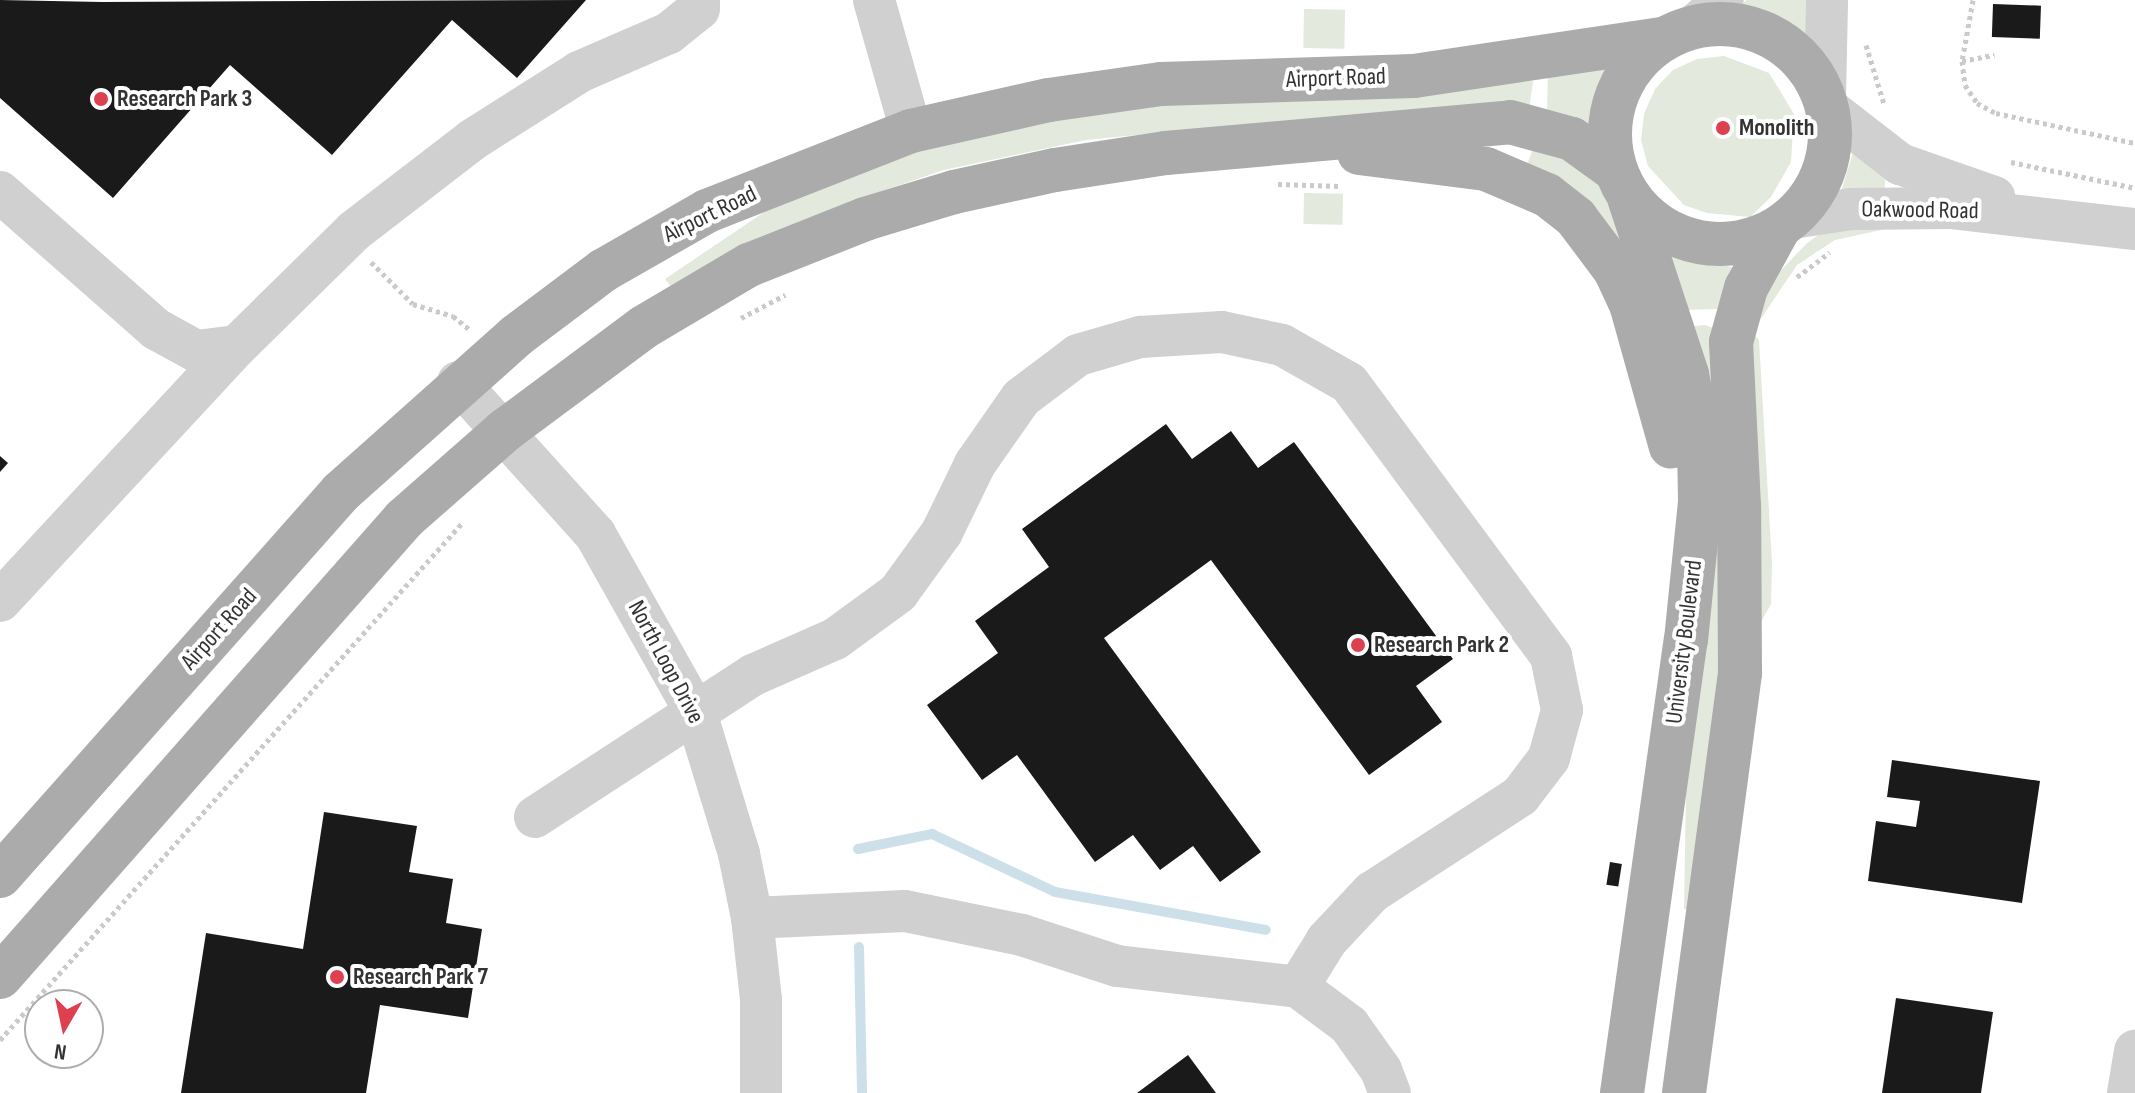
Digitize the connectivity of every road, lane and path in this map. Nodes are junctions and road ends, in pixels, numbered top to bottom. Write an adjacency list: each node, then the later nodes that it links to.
1 (699, 0): 22 (street)
2 (874, 0): 11 (street)
3 (1827, 0): 9 (street)
4 (1973, 0): 8 (path)
5 (1693, 22): 9 (main road); 11 (main road, Airport Road); 15 (main road)
6 (1865, 38): 10 (path)
7 (1994, 55): 8 (path)
8 (1962, 61): 12 (path)
9 (1827, 104): 19 (street, Oakwood Road); 20 (main road)
10 (1891, 114)
11 (911, 131): 29 (main road, Airport Road)
12 (2135, 143)
13 (1996, 158): 17 (path)
14 (1271, 165): 15 (main road); 16 (path); 30 (main road); 32 (main road)
15 (1622, 184): 20 (main road); 32 (main road, University Boulevard)
16 (1357, 186)
17 (2135, 188)
18 (0, 192): 28 (street)
19 (2048, 216): 20 (street, Oakwood Road); 21 (street, Oakwood Road)
20 (1786, 223): 45 (main road, University Boulevard)
21 (2135, 229)
22 (349, 236): 27 (path); 28 (street)
23 (1837, 248): 24 (path)
24 (1795, 280)
25 (788, 293): 26 (path)
26 (736, 320)
27 (478, 339)
28 (237, 346): 33 (street)
29 (458, 382): 30 (street, North Loop Drive); 36 (main road, Airport Road)
30 (504, 431): 34 (street, North Loop Drive); 38 (main road)
31 (473, 512): 40 (path)
32 (1695, 563): 44 (main road, University Boulevard)
33 (0, 601)
34 (696, 713): 35 (street); 37 (street, North Loop Drive); 39 (street)
35 (535, 817)
36 (0, 876)
37 (752, 918): 39 (street); 42 (street, North Loop Drive)
38 (0, 977)
39 (1298, 987): 43 (street)
40 (0, 1040)
41 (2135, 1051): 46 (street)
42 (761, 1093)
43 (1390, 1093)
44 (1622, 1093)
45 (1684, 1093)
46 (2128, 1093)

